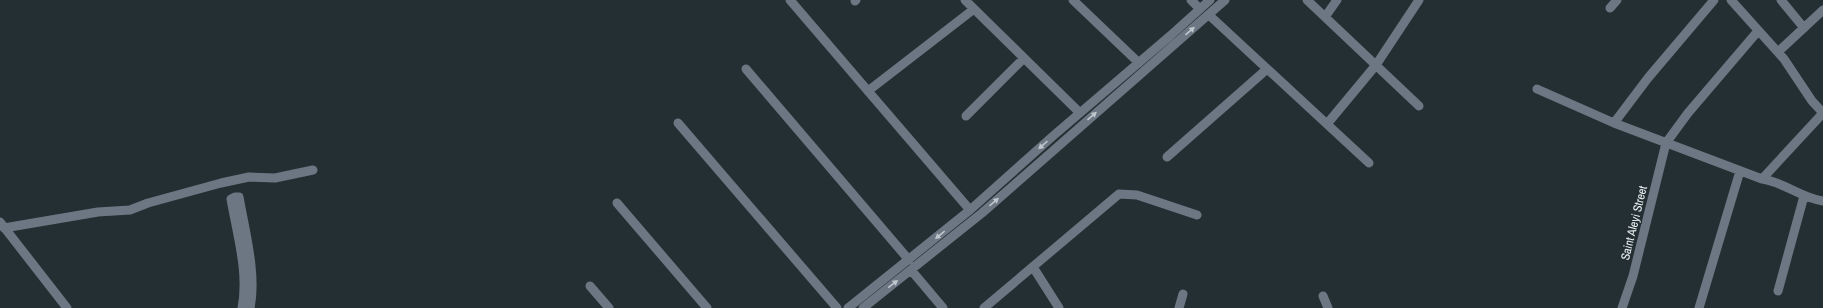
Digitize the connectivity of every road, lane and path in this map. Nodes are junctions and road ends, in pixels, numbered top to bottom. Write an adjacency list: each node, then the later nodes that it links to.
1 (790, 0): 30 (street)
2 (965, 0): 15 (street)
3 (1073, 0): 25 (street)
4 (1191, 0): 16 (street)
5 (1210, 0): 16 (street)
6 (1225, 0): 18 (street)
7 (1307, 0): 19 (street)
8 (1337, 0): 19 (street)
9 (1419, 0): 26 (street)
10 (1617, 0): 14 (street)
11 (1714, 0): 36 (street)
12 (1731, 0): 21 (street)
13 (1781, 0): 20 (street)
14 (1610, 8)
15 (974, 9): 24 (street); 30 (street)
16 (1200, 9): 22 (street)
17 (1823, 10): 20 (street)
18 (1209, 15): 22 (street, one-way to 18); 28 (street)
19 (1325, 17): 26 (street)
20 (1804, 28): 23 (street)
21 (1758, 31): 23 (street); 40 (street)
22 (1173, 40): 25 (street); 39 (street, one-way to 22)
23 (1778, 52): 33 (street)
24 (1024, 58): 32 (street); 34 (street)
25 (1139, 63): 32 (street)
26 (1376, 65): 31 (street); 38 (street)
27 (746, 69): 52 (street)
28 (1267, 69): 38 (street); 41 (street)
29 (1537, 89): 36 (street)
30 (868, 91): 49 (street)
31 (1419, 106)
32 (1080, 113): 37 (street)
33 (1823, 113): 45 (street)
34 (966, 116)
35 (678, 123): 66 (street)
36 (1614, 123): 40 (street)
37 (1067, 124): 39 (street); 49 (street, one-way to 49)
38 (1327, 124): 42 (street)
39 (1074, 132): 55 (street, one-way to 39)
40 (1666, 142): 44 (street); 74 (street, Saint Aleyi Street)
41 (1167, 157)
42 (1369, 163)
43 (313, 170): 51 (street)
44 (1740, 171): 45 (street); 75 (street)
45 (1762, 179): 46 (street)
46 (1804, 196): 47 (street); 57 (street)
47 (1823, 201)
48 (617, 203): 65 (street)
49 (970, 210): 52 (street, one-way to 52)
50 (1197, 215): 54 (street)
51 (2, 225): 61 (street)
52 (909, 260): 67 (street)
53 (246, 261): 53 (street); 60 (street)
54 (1033, 267): 70 (street); 71 (street)
55 (910, 270): 68 (street, one-way to 55); 69 (street)
56 (590, 286): 64 (street)
57 (1778, 292)
58 (1183, 294): 72 (street)
59 (1323, 296): 73 (street)
60 (248, 297): 62 (street); 63 (street)
61 (67, 308)
62 (242, 308)
63 (250, 308)
64 (609, 308)
65 (707, 308)
66 (837, 308)
67 (848, 308)
68 (863, 308)
69 (943, 308)
70 (984, 308)
71 (1059, 308)
72 (1179, 308)
73 (1328, 308)
74 (1622, 308)
75 (1699, 308)

